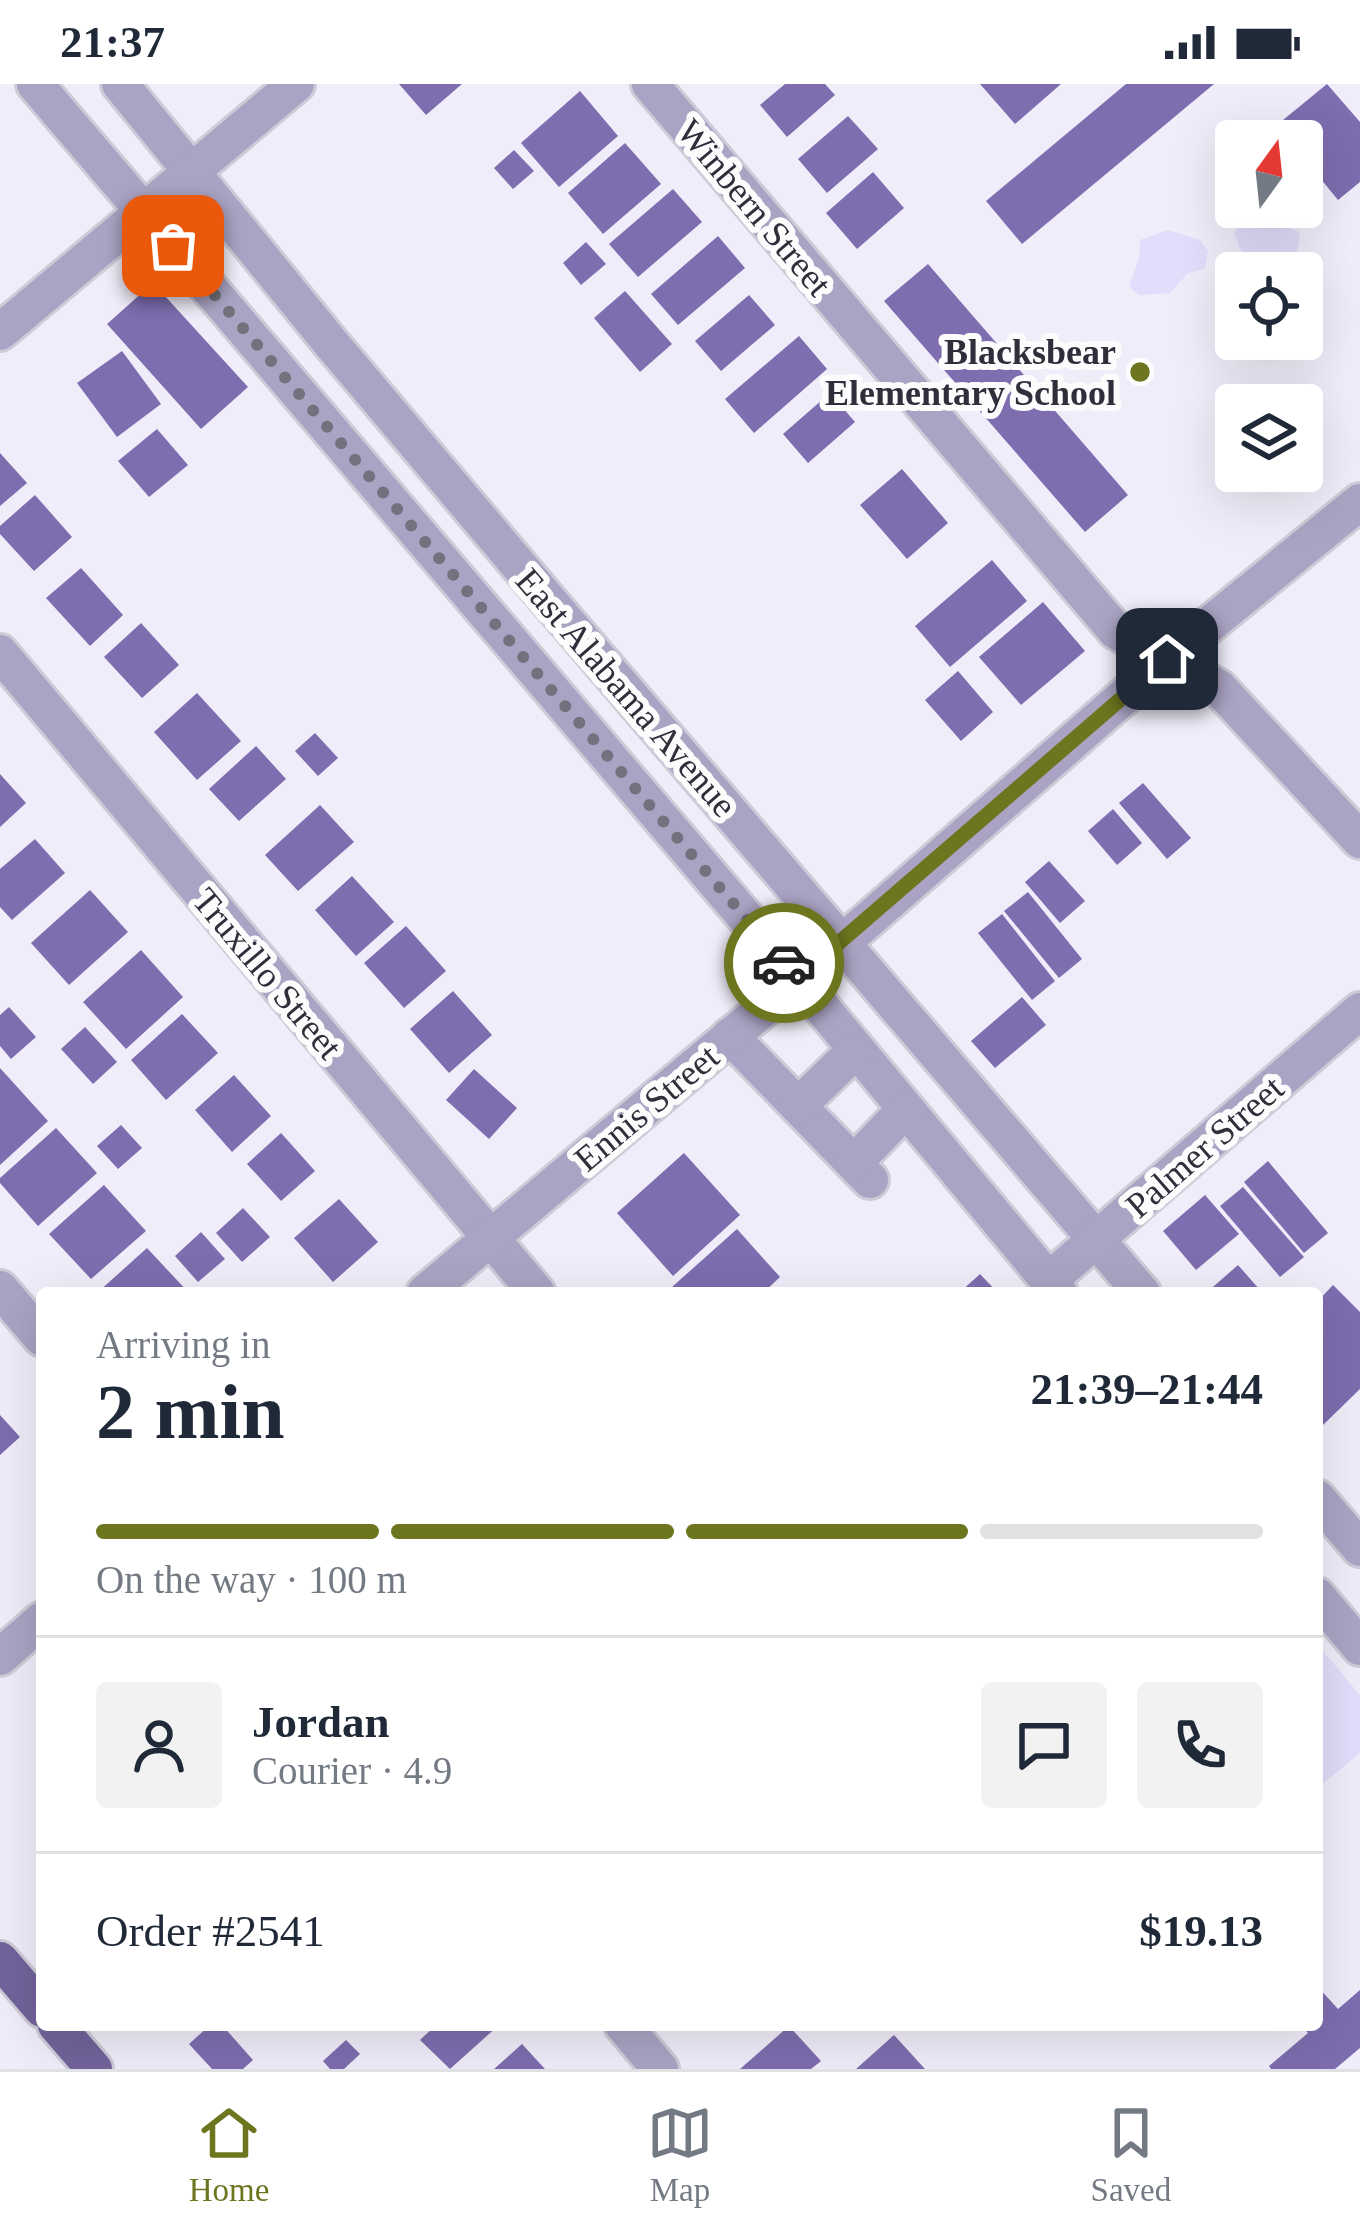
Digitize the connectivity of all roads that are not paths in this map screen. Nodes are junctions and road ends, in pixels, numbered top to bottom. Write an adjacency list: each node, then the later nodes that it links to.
1 (35, 84): 6 (street, East Alabama Avenue)
2 (120, 84): 5 (street, East Alabama Avenue)
3 (296, 84): 5 (street)
4 (650, 84): 10 (street, Winbern Street)
5 (193, 170): 6 (street); 12 (street, East Alabama Avenue)
6 (144, 211): 7 (street); 13 (street, East Alabama Avenue)
7 (0, 332)
8 (1360, 502): 10 (street, Ennis Street)
9 (0, 653): 19 (street, Truxillo Street)
10 (1167, 659): 11 (street, Winbern Street); 12 (street, Ennis Street)
11 (1360, 840)
12 (843, 942): 13 (street, Ennis Street); 20 (street, East Alabama Avenue)
13 (797, 979): 15 (street, Ennis Street); 16 (street, East Alabama Avenue)
14 (1360, 1011): 20 (street, Palmer Street)
15 (730, 1036): 17 (street); 19 (street, Ennis Street)
16 (856, 1050): 17 (street); 18 (street, East Alabama Avenue)
17 (798, 1106): 18 (street)
18 (905, 1110): 23 (street, East Alabama Avenue)
19 (490, 1238): 21 (street, Ennis Street); 22 (street, Truxillo Street)
20 (1096, 1240): 23 (street, Palmer Street); 24 (street, East Alabama Avenue)
21 (432, 1287)
22 (532, 1287)
23 (1053, 1287)
24 (1137, 1287)
25 (0, 1289): 26 (street)
26 (36, 1331)
27 (1323, 1505): 28 (street)
28 (1360, 1548)
29 (1323, 1603): 31 (street)
30 (36, 1625): 32 (street)
31 (1360, 1647)
32 (0, 1657)
33 (0, 1960): 34 (main road)
34 (36, 2002)
35 (61, 2031): 37 (main road)
36 (628, 2031): 38 (street)
37 (94, 2069)
38 (660, 2069)

